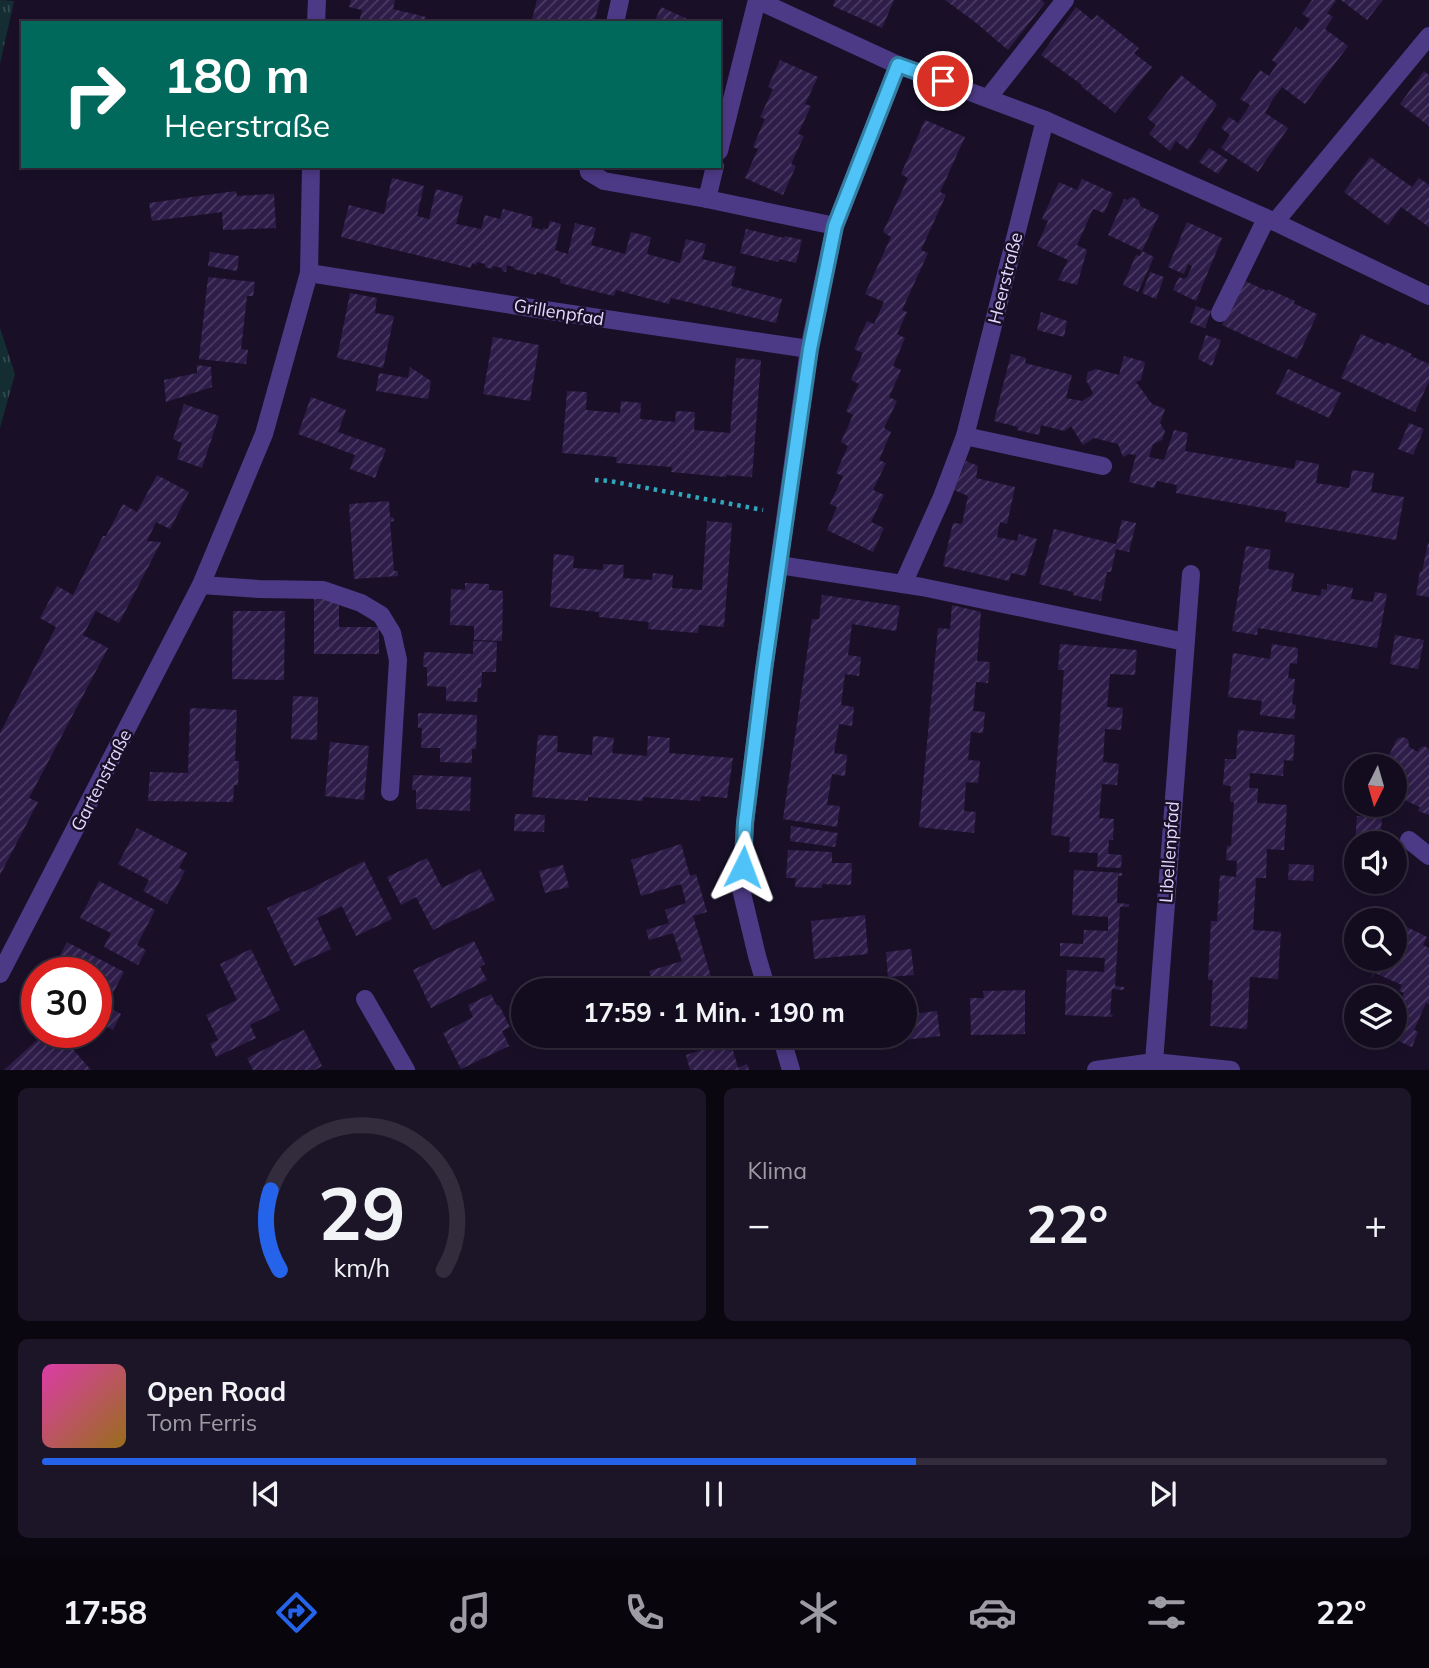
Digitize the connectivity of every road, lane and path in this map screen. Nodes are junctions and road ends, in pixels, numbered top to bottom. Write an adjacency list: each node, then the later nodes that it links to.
1 (317, 0): 5 (street)
2 (620, 0): 6 (street)
3 (757, 0): 8 (street); 11 (street)
4 (1065, 0): 9 (street)
5 (316, 21)
6 (615, 21)
7 (1429, 36): 16 (street)
8 (898, 65): 9 (street); 17 (street)
9 (988, 98): 10 (street)
10 (1045, 120): 16 (street); 22 (street, Heerstraße)
11 (721, 143)
12 (311, 168): 18 (street, Gartenstraße)
13 (588, 168): 15 (street)
14 (715, 168): 15 (street)
15 (707, 199): 17 (street)
16 (1270, 220): 19 (street); 20 (street)
17 (835, 226): 21 (street)
18 (309, 273): 21 (street, Grillenpfad); 29 (street, Gartenstraße)
19 (1429, 296)
20 (1220, 313)
21 (810, 349): 25 (street)
22 (965, 436): 23 (street); 28 (street, Heerstraße)
23 (1103, 466)
24 (595, 480): 25 (path)
25 (786, 514): 26 (street)
26 (779, 565): 28 (street); 35 (street)
27 (1191, 574): 30 (street, Libellenpfad)
28 (903, 584): 30 (street)
29 (201, 585): 31 (street); 34 (street, Gartenstraße)
30 (1185, 642): 38 (street, Libellenpfad)
31 (390, 792)
32 (1409, 840): 33 (street)
33 (1429, 856)
34 (0, 974)
35 (763, 978)
36 (365, 999): 39 (street)
37 (785, 1048): 40 (street)
38 (1154, 1062): 41 (street); 42 (street)
39 (406, 1069)
40 (792, 1069)
41 (1096, 1069)
42 (1231, 1069)

